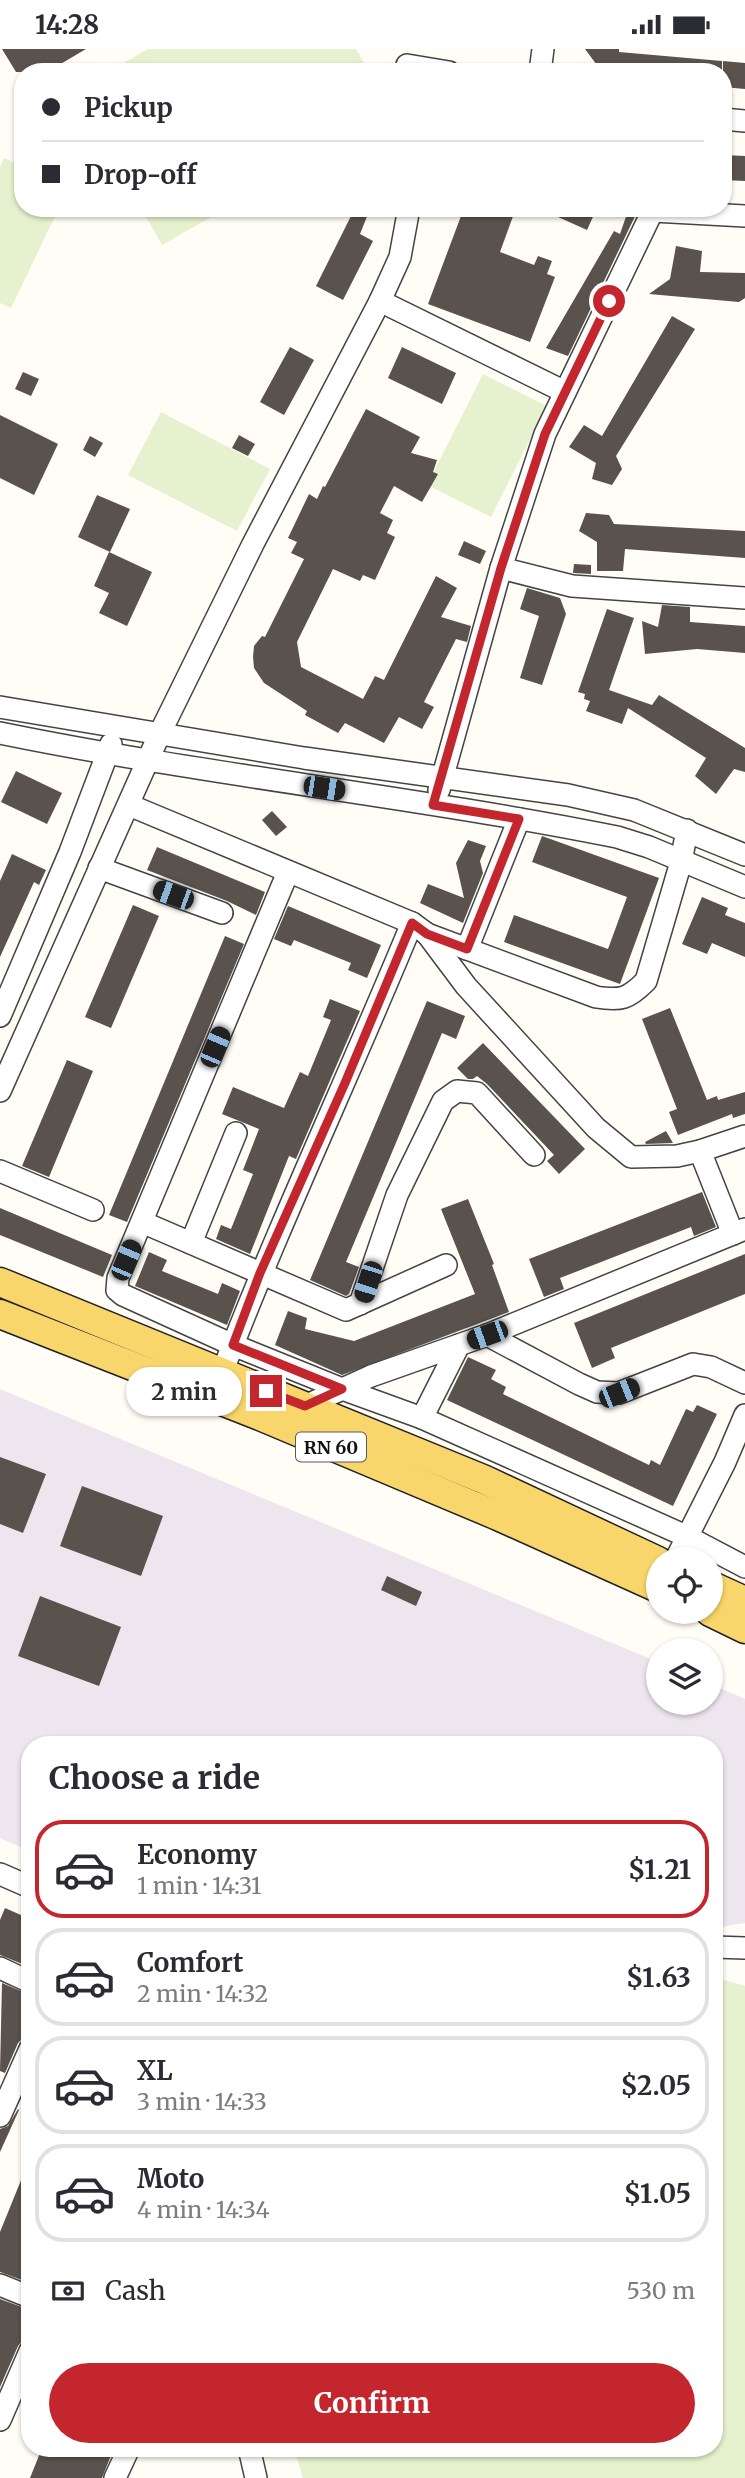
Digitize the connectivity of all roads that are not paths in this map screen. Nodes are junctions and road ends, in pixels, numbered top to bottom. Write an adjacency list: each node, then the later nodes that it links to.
1 (407, 217): 3 (street)
2 (650, 217): 4 (street)
3 (380, 301): 4 (street); 10 (street)
4 (565, 391): 5 (street)
5 (501, 568): 6 (street); 13 (street)
6 (745, 598)
7 (0, 707): 8 (street)
8 (119, 726): 10 (street); 11 (street)
9 (0, 733): 11 (street)
10 (160, 733): 12 (street); 13 (street)
11 (107, 755): 12 (street); 26 (street)
12 (149, 761): 14 (street); 15 (street)
13 (443, 778): 15 (street); 17 (street)
14 (129, 805): 20 (street); 21 (street)
15 (433, 805): 16 (street)
16 (519, 819): 19 (street); 25 (street)
17 (687, 830): 18 (street); 19 (street)
18 (745, 855)
19 (681, 862): 22 (street); 25 (street)
20 (99, 868): 23 (street); 27 (street)
21 (288, 872): 24 (street); 34 (street)
22 (745, 887)
23 (222, 913)
24 (420, 929): 25 (street); 30 (street); 38 (street)
25 (467, 949)
26 (0, 1016)
27 (0, 1091)
28 (236, 1133): 36 (street)
29 (745, 1136): 30 (street)
30 (700, 1151): 35 (street)
31 (534, 1155): 40 (street)
32 (0, 1171): 33 (street)
33 (93, 1210)
34 (142, 1222): 36 (street); 43 (street)
35 (739, 1231): 42 (street)
36 (191, 1243): 38 (street)
37 (446, 1265): 40 (street)
38 (260, 1273): 40 (street); 43 (street)
39 (0, 1282): 45 (main road, RN 60)
40 (360, 1304)
41 (0, 1314): 55 (main road, RN 60)
42 (487, 1335): 44 (street); 46 (street)
43 (233, 1345): 45 (street); 47 (street)
44 (459, 1345): 47 (street); 50 (street)
45 (222, 1373): 48 (main road, RN 60)
46 (745, 1383)
47 (342, 1389): 48 (street); 50 (street)
48 (305, 1406): 53 (main road, RN 60)
49 (745, 1415): 51 (street)
50 (422, 1418): 51 (street)
51 (688, 1537): 52 (street); 54 (street)
52 (683, 1547)
53 (646, 1554)
54 (745, 1567)
55 (646, 1583)
56 (723, 1591): 57 (main road)
57 (745, 1601)
58 (723, 1618): 59 (main road)
59 (745, 1629)
60 (0, 1874): 61 (street)
61 (21, 1883)
62 (723, 1947): 63 (street)
63 (745, 1948)
64 (0, 1968): 65 (street)
65 (21, 1978)
66 (21, 2062): 67 (street)
67 (7, 2083): 68 (street)
68 (0, 2116)
69 (0, 2284): 70 (street)
70 (21, 2293)
71 (21, 2372): 72 (street)
72 (0, 2420)
73 (125, 2457): 75 (street)
74 (251, 2457): 76 (street)
75 (115, 2478)
76 (256, 2478)

